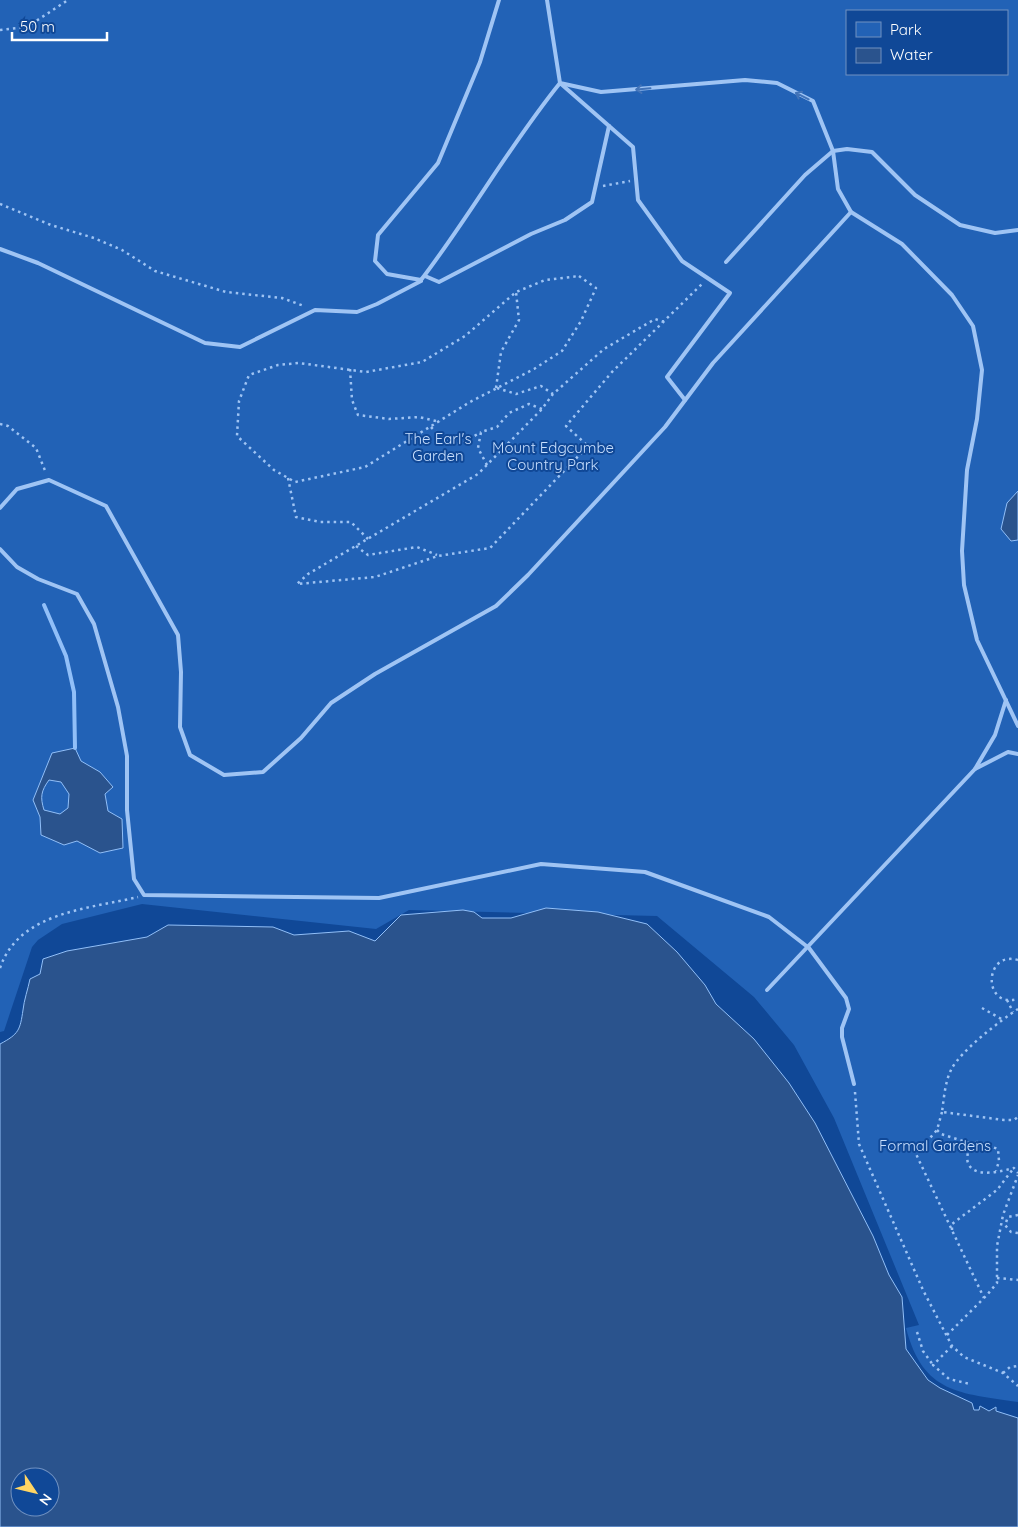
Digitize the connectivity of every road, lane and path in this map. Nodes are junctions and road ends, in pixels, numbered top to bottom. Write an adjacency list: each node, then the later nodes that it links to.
1 (68, 0): 4 (path)
2 (499, 0): 17 (lane)
3 (547, 0): 5 (lane)
4 (0, 30)
5 (560, 83): 6 (lane); 7 (lane, one-way to 5); 15 (lane)
6 (609, 126): 8 (lane); 9 (lane)
7 (833, 151): 11 (lane); 12 (lane); 14 (lane)
8 (636, 180): 9 (path); 16 (lane)
9 (597, 187): 15 (lane)
10 (0, 204): 19 (path)
11 (851, 212): 24 (lane); 38 (lane)
12 (1018, 230)
13 (0, 249): 19 (lane)
14 (726, 262)
15 (425, 276): 17 (lane)
16 (708, 278): 20 (path); 24 (lane)
17 (421, 280): 19 (lane)
18 (516, 292): 21 (path); 22 (path); 22 (path)
19 (315, 310)
20 (664, 322): 23 (path); 37 (path)
21 (350, 369): 26 (path); 31 (path)
22 (496, 388): 23 (path); 26 (path)
23 (553, 394): 25 (path)
24 (685, 400): 32 (lane)
25 (542, 409): 29 (path); 30 (path)
26 (440, 422): 28 (path)
27 (0, 424): 32 (path)
28 (431, 427): 29 (path); 31 (path)
29 (481, 432): 30 (path)
30 (487, 465): 34 (path)
31 (287, 477): 34 (path)
32 (50, 480): 33 (lane)
33 (0, 508)
34 (368, 539): 35 (path)
35 (356, 546): 37 (path); 37 (path)
36 (0, 550): 42 (lane)
37 (438, 556)
38 (1006, 700): 39 (lane); 41 (lane)
39 (1018, 726)
40 (1018, 754): 41 (lane)
41 (975, 769): 43 (lane)
42 (144, 895): 43 (lane); 45 (path)
43 (809, 948): 47 (lane); 54 (lane)
44 (1018, 960): 49 (path)
45 (1, 964): 46 (path)
46 (0, 968)
47 (767, 990)
48 (1018, 999): 49 (path)
49 (1007, 1000): 52 (path)
50 (982, 1008): 53 (path)
51 (1018, 1009): 52 (path)
52 (1014, 1012): 53 (path)
53 (1003, 1020): 55 (path)
54 (854, 1084): 72 (path)
55 (942, 1112): 56 (path); 57 (path)
56 (1018, 1117)
57 (937, 1130): 58 (path); 66 (path)
58 (969, 1142): 60 (path); 60 (path)
59 (1014, 1168): 60 (path); 61 (path); 66 (path)
60 (996, 1171)
61 (1018, 1174): 62 (path)
62 (1016, 1189): 64 (path)
63 (1018, 1215): 65 (path)
64 (1001, 1225): 65 (path); 68 (path)
65 (1005, 1225): 67 (path)
66 (952, 1230): 70 (path)
67 (1018, 1233)
68 (997, 1278): 69 (path); 70 (path)
69 (1018, 1280)
70 (984, 1298): 72 (path)
71 (917, 1332): 74 (path)
72 (946, 1335): 73 (path)
73 (952, 1346): 74 (path); 76 (path)
74 (933, 1365): 77 (path)
75 (1018, 1366): 76 (path)
76 (1003, 1373): 78 (path)
77 (970, 1384)
78 (1018, 1386)

